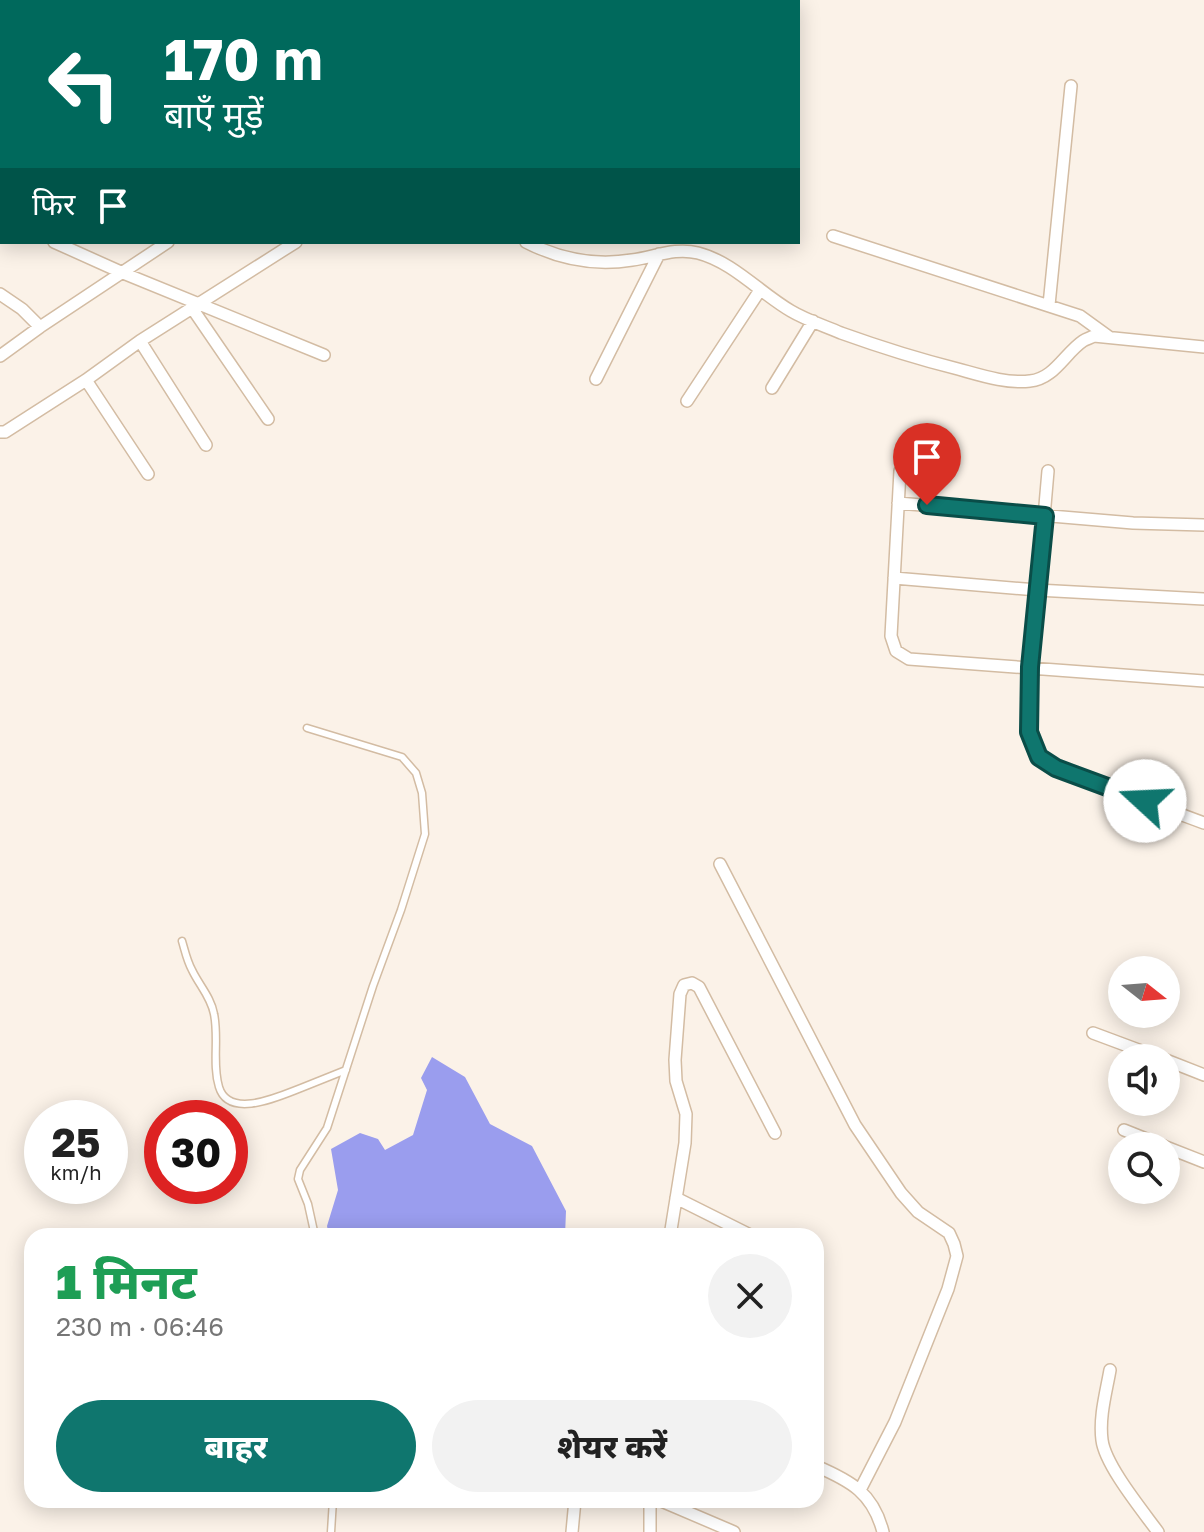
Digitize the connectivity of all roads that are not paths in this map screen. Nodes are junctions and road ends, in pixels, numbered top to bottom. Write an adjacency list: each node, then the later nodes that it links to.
1 (1071, 86): 12 (street)
2 (833, 236): 12 (street)
3 (58, 244): 9 (street)
4 (293, 244): 13 (street)
5 (530, 244): 8 (street)
6 (682, 246): 8 (street); 10 (street)
7 (150, 247): 9 (street)
8 (659, 254): 21 (street)
9 (123, 273): 13 (street); 15 (street)
10 (760, 290): 14 (street); 24 (street)
11 (0, 294): 15 (street)
12 (1049, 305): 16 (street)
13 (196, 306): 17 (street); 19 (street); 25 (street)
14 (813, 321): 16 (street); 23 (street)
15 (40, 327): 20 (street)
16 (1109, 338): 18 (street)
17 (140, 341): 22 (street); 27 (street)
18 (1204, 347)
19 (324, 355)
20 (0, 356)
21 (596, 379)
22 (86, 380): 26 (street); 30 (street)
23 (772, 388)
24 (687, 401)
25 (268, 419)
26 (0, 432)
27 (206, 445)
28 (900, 471): 31 (street)
29 (1048, 471): 32 (street)
30 (148, 474)
31 (898, 503): 32 (street); 34 (street)
32 (1045, 516): 33 (street); 35 (street)
33 (1204, 525)
34 (894, 578): 35 (street); 37 (street)
35 (1037, 590): 36 (street); 37 (street)
36 (1204, 599)
37 (1030, 667): 38 (street); 40 (street)
38 (1204, 681)
39 (307, 728): 46 (lane)
40 (1204, 823)
41 (720, 864): 59 (street)
42 (182, 941): 46 (lane)
43 (1093, 1033): 44 (street)
44 (1122, 1044)
45 (1180, 1066): 47 (street)
46 (346, 1070): 54 (lane)
47 (1204, 1075)
48 (1124, 1130): 49 (street)
49 (1129, 1132)
50 (775, 1133): 53 (street)
51 (1180, 1152): 52 (street)
52 (1204, 1162)
53 (676, 1198): 55 (street); 56 (street)
54 (313, 1228)
55 (671, 1228)
56 (736, 1228)
57 (1110, 1370): 69 (street)
58 (824, 1470): 59 (street)
59 (860, 1490): 68 (street)
60 (332, 1508): 64 (lane)
61 (574, 1508): 65 (street)
62 (650, 1508): 66 (street)
63 (678, 1508): 67 (street)
64 (331, 1532)
65 (572, 1532)
66 (650, 1532)
67 (734, 1532)
68 (883, 1532)
69 (1158, 1532)

